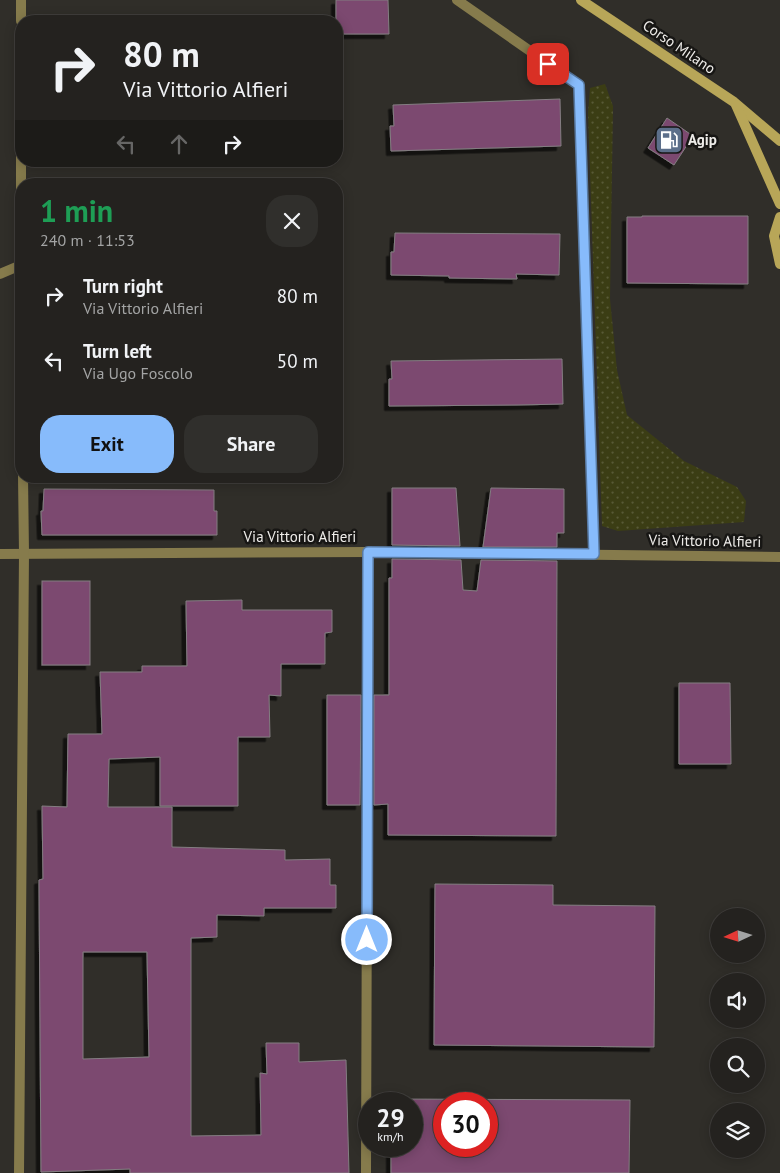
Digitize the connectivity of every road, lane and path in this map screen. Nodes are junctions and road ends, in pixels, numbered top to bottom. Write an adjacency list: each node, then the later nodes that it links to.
1 (21, 0): 4 (street)
2 (457, 0): 16 (street)
3 (581, 0): 5 (main road, Corso Milano)
4 (21, 15)
5 (734, 102): 6 (main road, Corso Milano); 7 (main road)
6 (780, 140)
7 (780, 204)
8 (780, 217): 9 (main road)
9 (780, 264)
10 (15, 268): 11 (street)
11 (0, 274)
12 (23, 483): 14 (street)
13 (368, 552): 14 (street, Via Vittorio Alfieri); 16 (street, Via Vittorio Alfieri); 19 (street)
14 (24, 553): 15 (street, Via Vittorio Alfieri); 18 (street)
15 (0, 554)
16 (594, 554): 17 (street, Via Vittorio Alfieri)
17 (780, 557)
18 (20, 1173)
19 (366, 1173)

